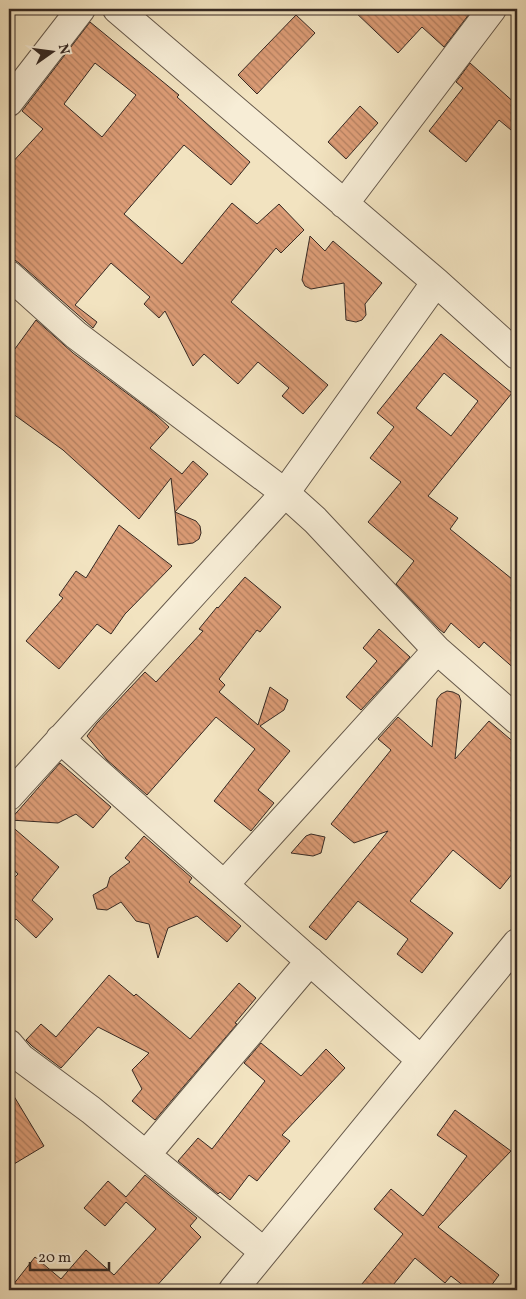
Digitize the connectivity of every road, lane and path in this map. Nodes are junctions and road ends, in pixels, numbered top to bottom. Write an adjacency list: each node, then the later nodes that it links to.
1 (81, 9): 4 (street)
2 (117, 9): 5 (street)
3 (492, 9): 5 (street)
4 (9, 102)
5 (344, 204): 7 (street)
6 (9, 275): 9 (street)
7 (436, 282): 8 (street); 9 (street)
8 (517, 355)
9 (285, 492): 10 (street); 12 (street)
10 (437, 650): 11 (street); 14 (street)
11 (517, 720)
12 (60, 739): 13 (street); 14 (street)
13 (9, 796)
14 (224, 885): 16 (street)
15 (517, 943): 18 (street)
16 (310, 961): 18 (street); 19 (street)
17 (9, 1044): 19 (street)
18 (421, 1060): 20 (street)
19 (146, 1155): 20 (street)
20 (264, 1252): 21 (street)
21 (233, 1290)

